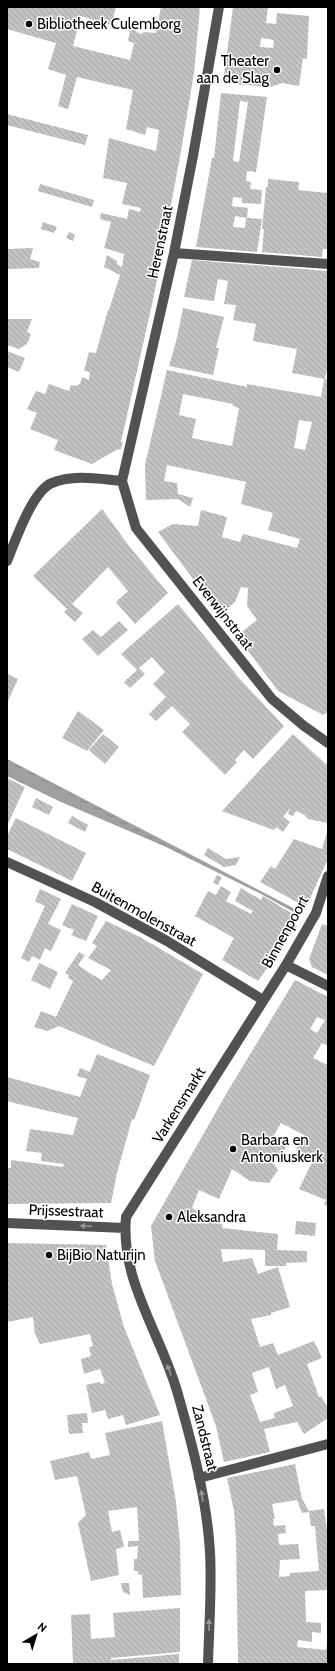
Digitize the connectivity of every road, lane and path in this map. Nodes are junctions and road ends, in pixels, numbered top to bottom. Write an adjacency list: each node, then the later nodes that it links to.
1 (219, 7): 2 (street, Herenstraat)
2 (174, 253): 3 (street); 4 (street, Herenstraat)
3 (328, 264)
4 (122, 481): 5 (street); 6 (street, Everwijnstraat)
5 (7, 561)
6 (328, 743)
7 (7, 862): 11 (street, Buitenmolenstraat)
8 (328, 876): 9 (street, Binnenpoort)
9 (286, 965): 10 (street); 11 (street, Binnenpoort)
10 (328, 986)
11 (263, 1000): 13 (street, Varkensmarkt)
12 (7, 1223): 13 (street, Prijssestraat, one-way to 12)
13 (125, 1228): 15 (street, Zandstraat, one-way to 13)
14 (328, 1444): 15 (street)
15 (199, 1478): 16 (street, Zandstraat, one-way to 15)
16 (208, 1664)

